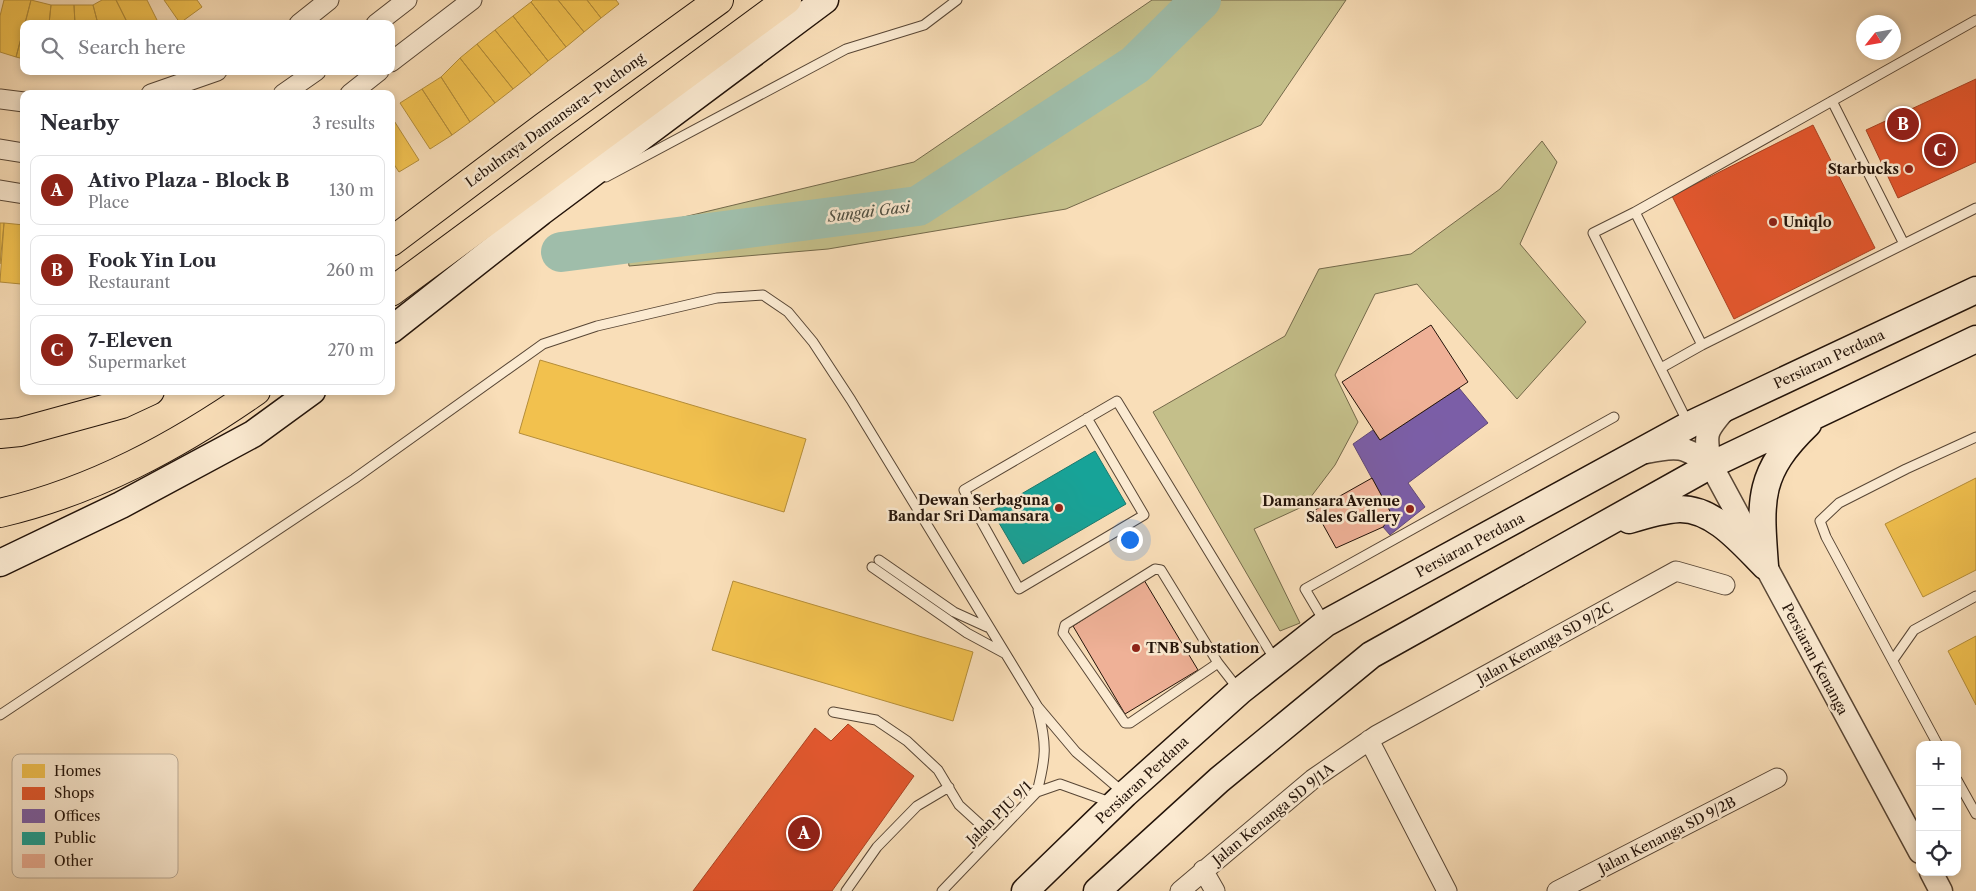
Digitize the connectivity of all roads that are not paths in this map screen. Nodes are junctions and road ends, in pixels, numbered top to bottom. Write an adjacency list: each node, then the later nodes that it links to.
1 (329, 0): 8 (street)
2 (406, 0): 9 (street)
3 (472, 0): 11 (street)
4 (719, 0): 28 (highway, Lebuhraya Damansara–Puchong)
5 (787, 0): 30 (highway)
6 (826, 0): 26 (main road)
7 (957, 0): 26 (lane)
8 (304, 20)
9 (381, 20)
10 (1976, 20): 19 (lane)
11 (395, 59)
12 (206, 75): 16 (street)
13 (308, 75): 15 (street)
14 (374, 75): 17 (street)
15 (291, 83)
16 (162, 90)
17 (355, 90)
18 (0, 99): 20 (street)
19 (1832, 101): 27 (lane); 29 (lane)
20 (20, 102)
21 (0, 149): 22 (street)
22 (20, 152)
23 (0, 190): 24 (street)
24 (20, 193)
25 (1976, 208): 29 (lane)
26 (542, 212): 32 (main road)
27 (1634, 212): 34 (lane); 35 (lane)
28 (395, 239)
29 (1904, 244): 34 (lane)
30 (395, 289)
31 (1976, 290): 40 (main road, Persiaran Perdana)
32 (395, 327)
33 (1976, 339): 41 (main road)
34 (1702, 345): 35 (lane)
35 (1661, 368): 44 (lane)
36 (141, 395): 39 (highway)
37 (250, 395): 50 (highway)
38 (307, 395): 52 (main road)
39 (122, 404): 45 (highway); 47 (highway)
40 (1726, 408): 44 (main road, Persiaran Perdana); 49 (street, Persiaran Kenanga)
41 (1822, 411): 49 (main road); 53 (main road)
42 (1614, 417): 56 (lane)
43 (1088, 418): 43 (lane); 60 (lane)
44 (1690, 425): 48 (main road, Persiaran Perdana)
45 (0, 434)
46 (1976, 437): 59 (lane)
47 (0, 453)
48 (1638, 454): 49 (street, Persiaran Kenanga); 56 (main road, Persiaran Perdana)
49 (1711, 465): 51 (main road); 53 (street, Persiaran Kenanga)
50 (0, 513)
51 (1589, 531): 53 (main road); 81 (main road)
52 (0, 563)
53 (1765, 566): 75 (street, Persiaran Kenanga)
54 (1725, 585): 66 (street, Jalan Kenanga SD 9/2C)
55 (1976, 596): 59 (lane)
56 (1326, 623): 60 (main road, Persiaran Perdana)
57 (988, 627): 58 (lane); 58 (lane); 65 (lane)
58 (1004, 653): 63 (lane)
59 (1892, 660): 67 (lane)
60 (1276, 662): 62 (main road, Persiaran Perdana)
61 (1218, 663): 61 (lane); 62 (lane)
62 (1240, 691): 72 (main road, Persiaran Perdana)
63 (1038, 707): 71 (lane); 72 (lane)
64 (833, 712): 70 (lane)
65 (0, 715)
66 (1369, 740): 76 (street, Jalan Kenanga SD 9/1A); 84 (street)
67 (1936, 741)
68 (1777, 778): 85 (street, Jalan Kenanga SD 9/2B)
69 (1960, 786): 73 (lane)
70 (949, 787): 74 (lane); 78 (lane)
71 (1037, 792): 72 (lane, Jalan PJU 9/1); 74 (lane, Jalan PJU 9/1)
72 (1120, 799): 80 (main road, Persiaran Perdana)
73 (1976, 814)
74 (993, 836): 79 (lane, Jalan PJU 9/1)
75 (1916, 845)
76 (1203, 870): 82 (street, Jalan Kenanga SD 9/1A); 83 (street)
77 (1933, 876): 86 (street)
78 (846, 891)
79 (942, 891)
80 (1025, 891)
81 (1097, 891)
82 (1180, 891)
83 (1215, 891)
84 (1447, 891)
85 (1557, 891)
86 (1941, 891)

